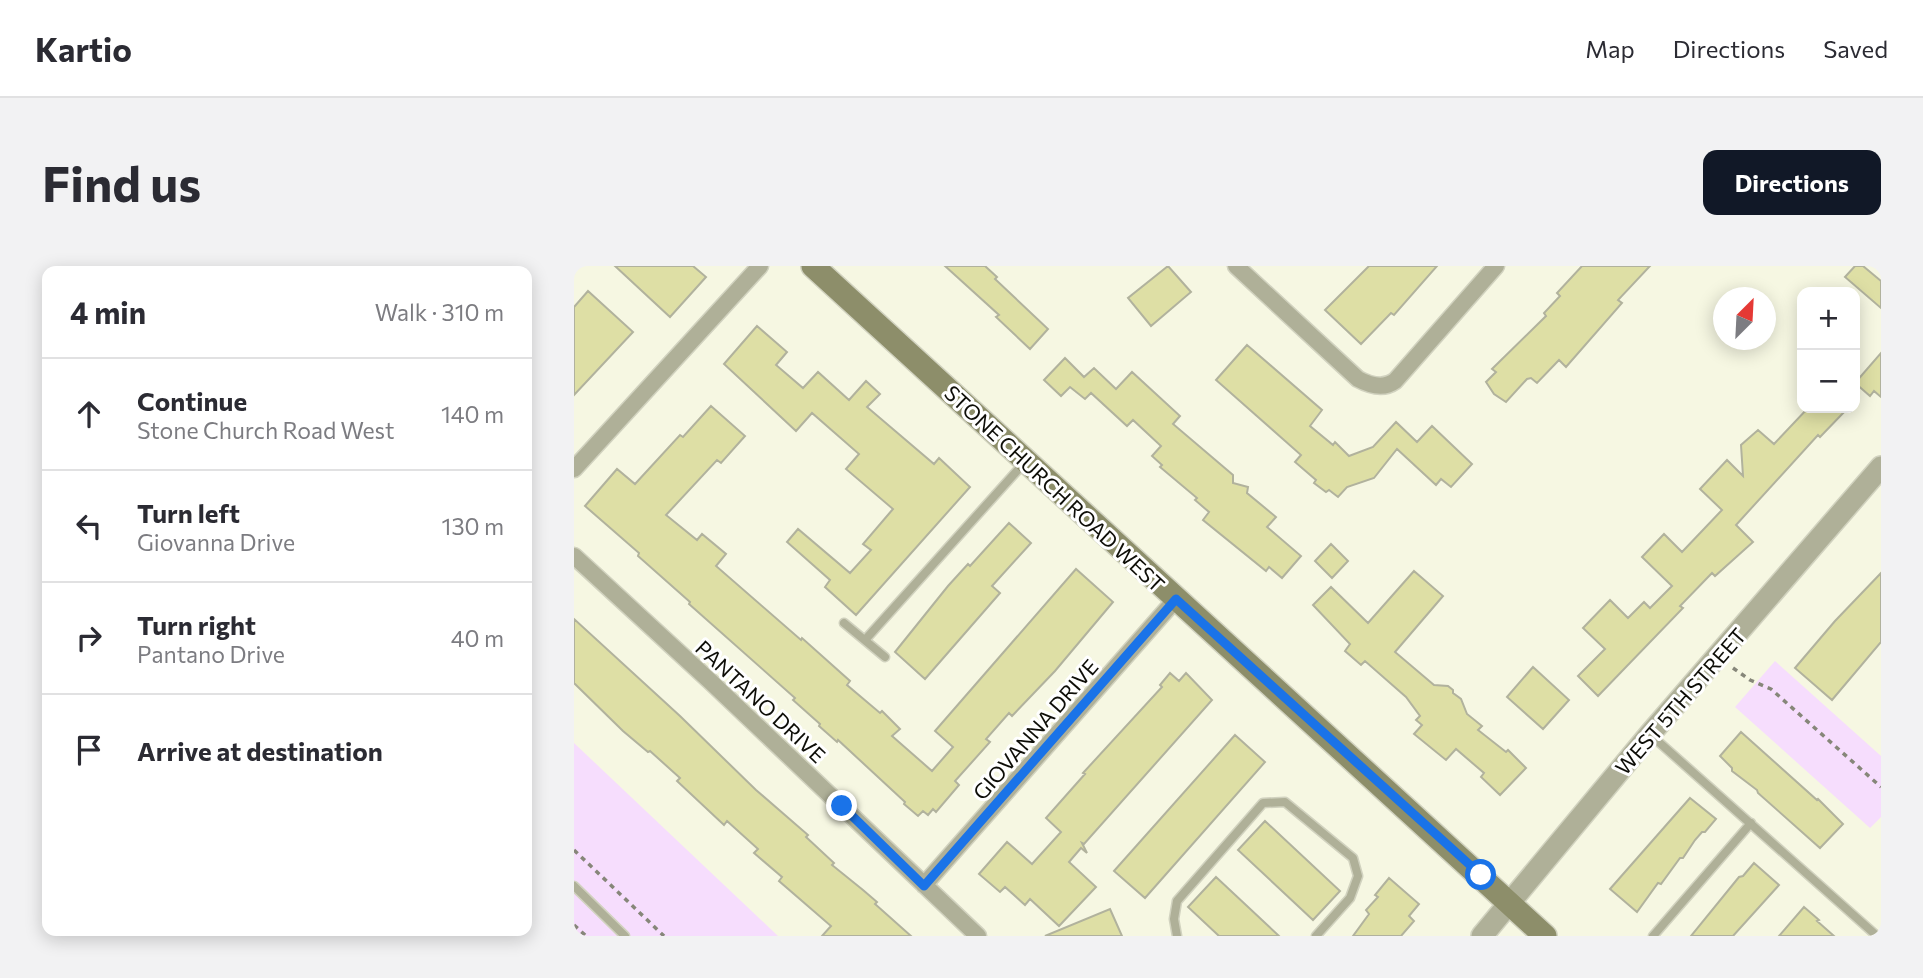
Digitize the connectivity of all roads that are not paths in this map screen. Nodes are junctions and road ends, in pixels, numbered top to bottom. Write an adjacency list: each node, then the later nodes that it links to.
1 (760, 266): 7 (street)
2 (813, 266): 5 (main road, STONE CHURCH ROAD WEST)
3 (1236, 266): 4 (street)
4 (1496, 266)
5 (1026, 461): 9 (main road, STONE CHURCH ROAD WEST); 11 (lane)
6 (1881, 467): 13 (street, WEST 5TH STREET)
7 (574, 469)
8 (574, 556): 16 (street, PANTANO DRIVE)
9 (1176, 599): 16 (street, GIOVANNA DRIVE); 17 (main road, STONE CHURCH ROAD WEST)
10 (844, 623): 11 (lane)
11 (865, 640): 12 (lane)
12 (885, 657)
13 (1650, 734): 14 (lane); 17 (street, WEST 5TH STREET)
14 (1751, 823): 24 (lane); 25 (lane)
15 (574, 886): 18 (lane)
16 (924, 886): 19 (street, PANTANO DRIVE)
17 (1510, 902): 22 (street, WEST 5TH STREET); 23 (main road, STONE CHURCH ROAD WEST)
18 (625, 936)
19 (978, 936)
20 (1177, 936): 21 (lane)
21 (1315, 936)
22 (1482, 936)
23 (1545, 936)
24 (1653, 936)
25 (1877, 936)

